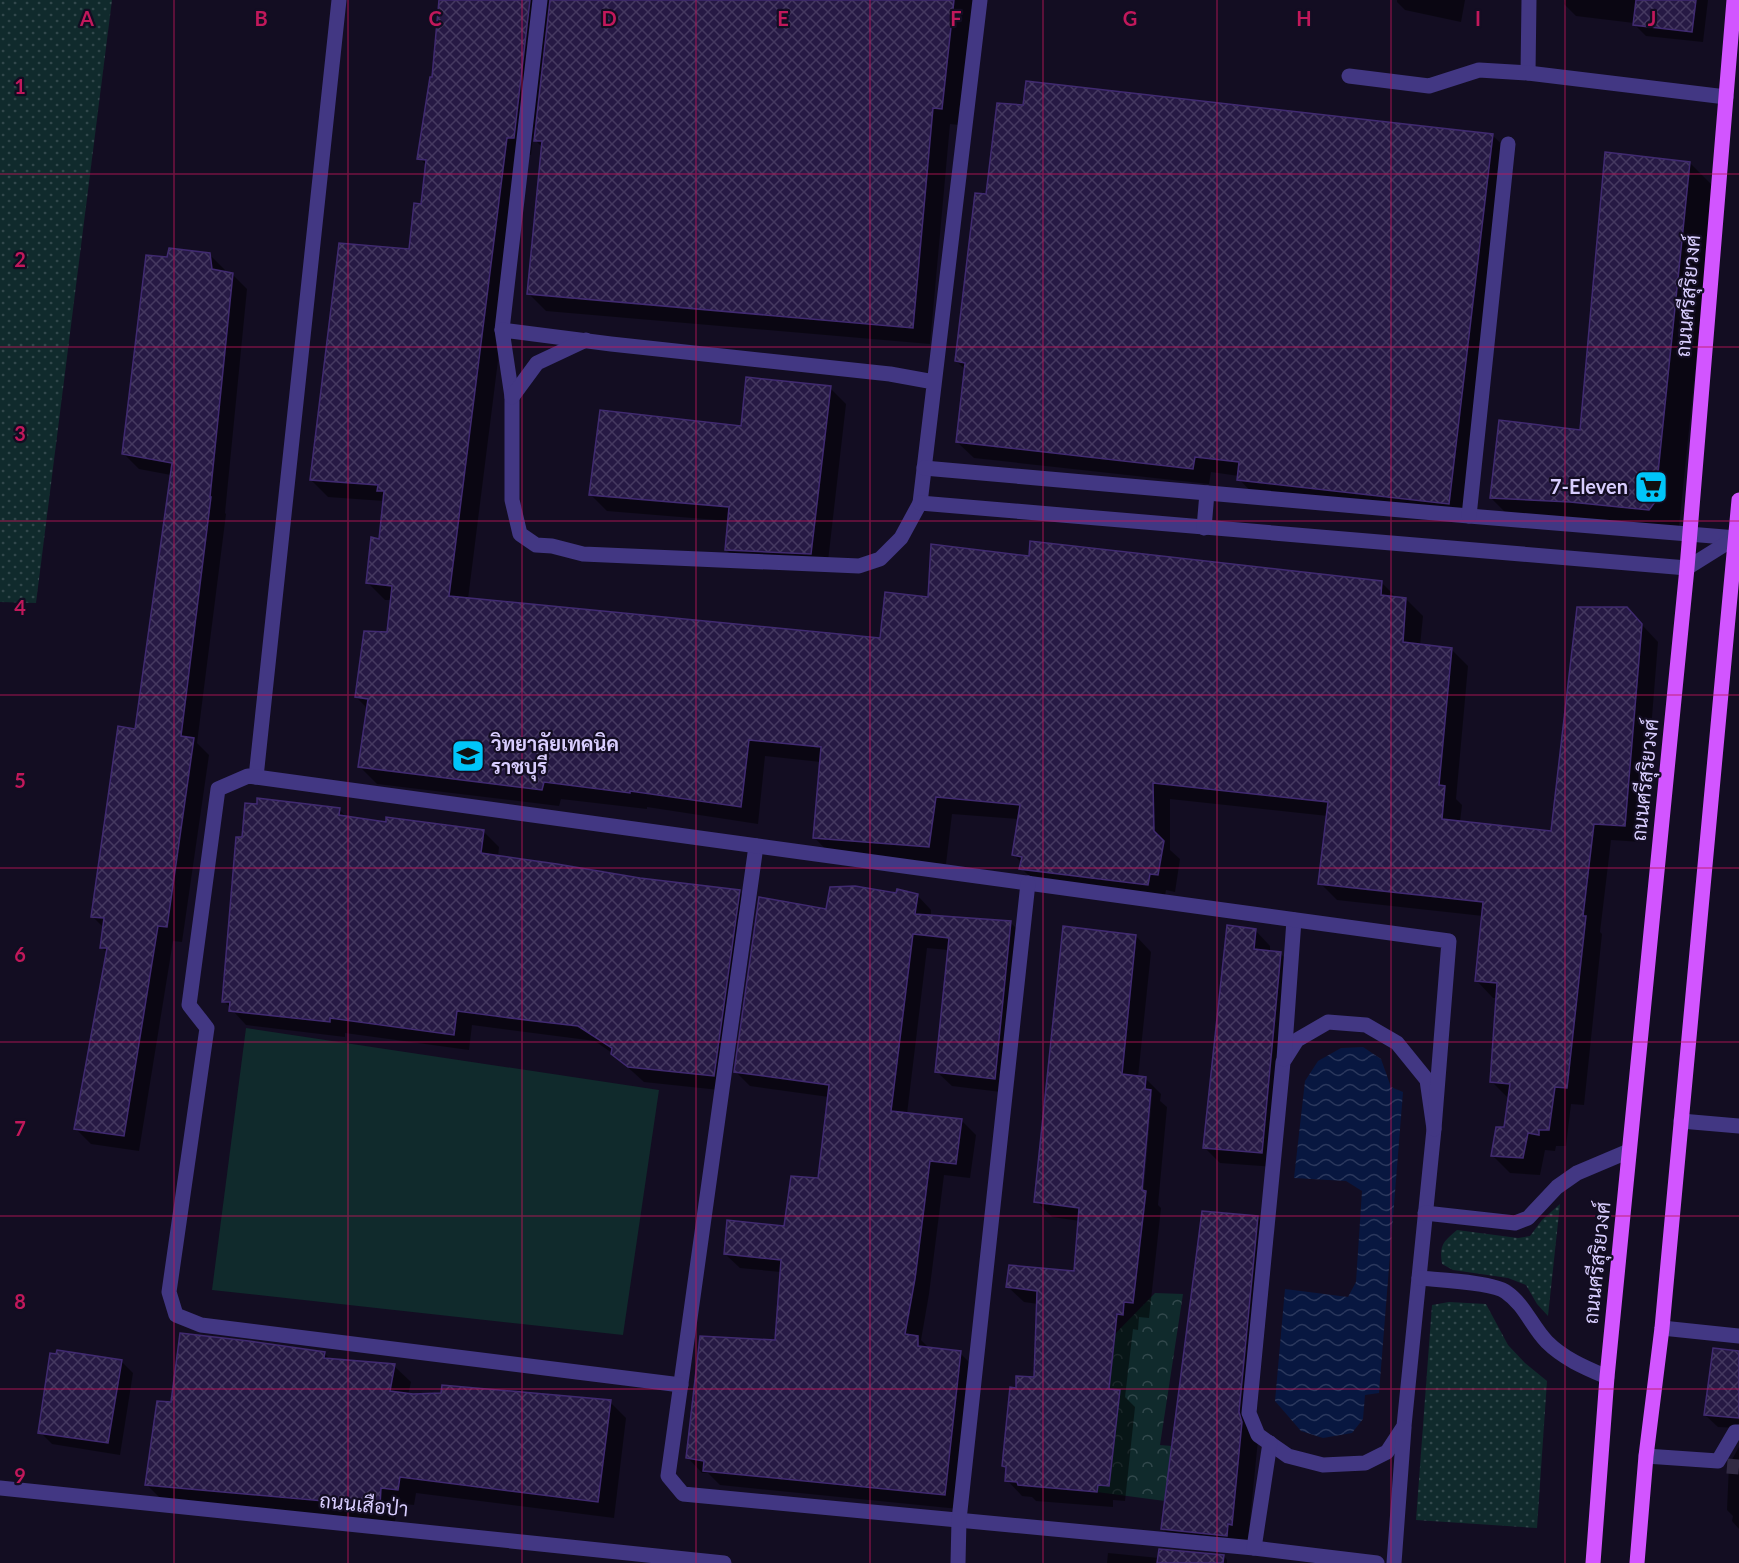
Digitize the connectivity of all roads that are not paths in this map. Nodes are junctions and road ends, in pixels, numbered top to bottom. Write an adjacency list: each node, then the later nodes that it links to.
1 (339, 0): 23 (street)
2 (540, 0): 10 (street)
3 (980, 0): 12 (street)
4 (1529, 0): 6 (street)
5 (1734, 0): 8 (main road, ถนนศรีสุริยวงศ์)
6 (1528, 74): 7 (street); 8 (street)
7 (1349, 76)
8 (1725, 97): 20 (main road, ถนนศรีสุริยวงศ์)
9 (1508, 144): 18 (street)
10 (502, 330): 11 (street); 13 (street)
11 (586, 340): 12 (street); 13 (street)
12 (934, 382): 14 (street)
13 (512, 397): 17 (street)
14 (924, 468): 15 (street); 17 (street)
15 (1208, 493): 18 (street); 19 (street)
16 (1739, 500): 21 (main road)
17 (920, 503): 19 (street)
18 (1469, 516): 20 (street)
19 (1204, 528): 22 (street)
20 (1689, 534): 21 (street); 22 (main road, ถนนศรีสุริยวงศ์)
21 (1737, 538): 22 (street); 28 (main road)
22 (1687, 568): 31 (main road, ถนนศรีสุริยวงศ์)
23 (256, 777): 24 (street); 37 (street)
24 (756, 846): 25 (street); 37 (street)
25 (1028, 883): 26 (street); 43 (street)
26 (1294, 920): 27 (street); 30 (street)
27 (1283, 1062): 30 (street); 40 (street)
28 (1681, 1121): 29 (street); 34 (main road)
29 (1739, 1125)
30 (1434, 1130): 32 (street)
31 (1629, 1151): 32 (street); 36 (main road, ถนนศรีสุริยวงศ์)
32 (1425, 1213): 33 (street)
33 (1419, 1278): 36 (street); 38 (street)
34 (1662, 1328): 35 (street); 41 (main road)
35 (1739, 1336)
36 (1607, 1377): 49 (main road, ถนนศรีสุริยวงศ์)
37 (681, 1385): 43 (street)
38 (1404, 1426): 40 (street); 48 (street)
39 (1739, 1432): 41 (street)
40 (1269, 1443): 44 (street)
41 (1646, 1456): 50 (main road)
42 (0, 1488): 45 (street, ถนนเสือป่า)
43 (959, 1520): 44 (street); 46 (street)
44 (1254, 1548): 47 (street)
45 (724, 1563)
46 (958, 1563)
47 (1377, 1563)
48 (1394, 1563)
49 (1593, 1563)
50 (1637, 1563)

